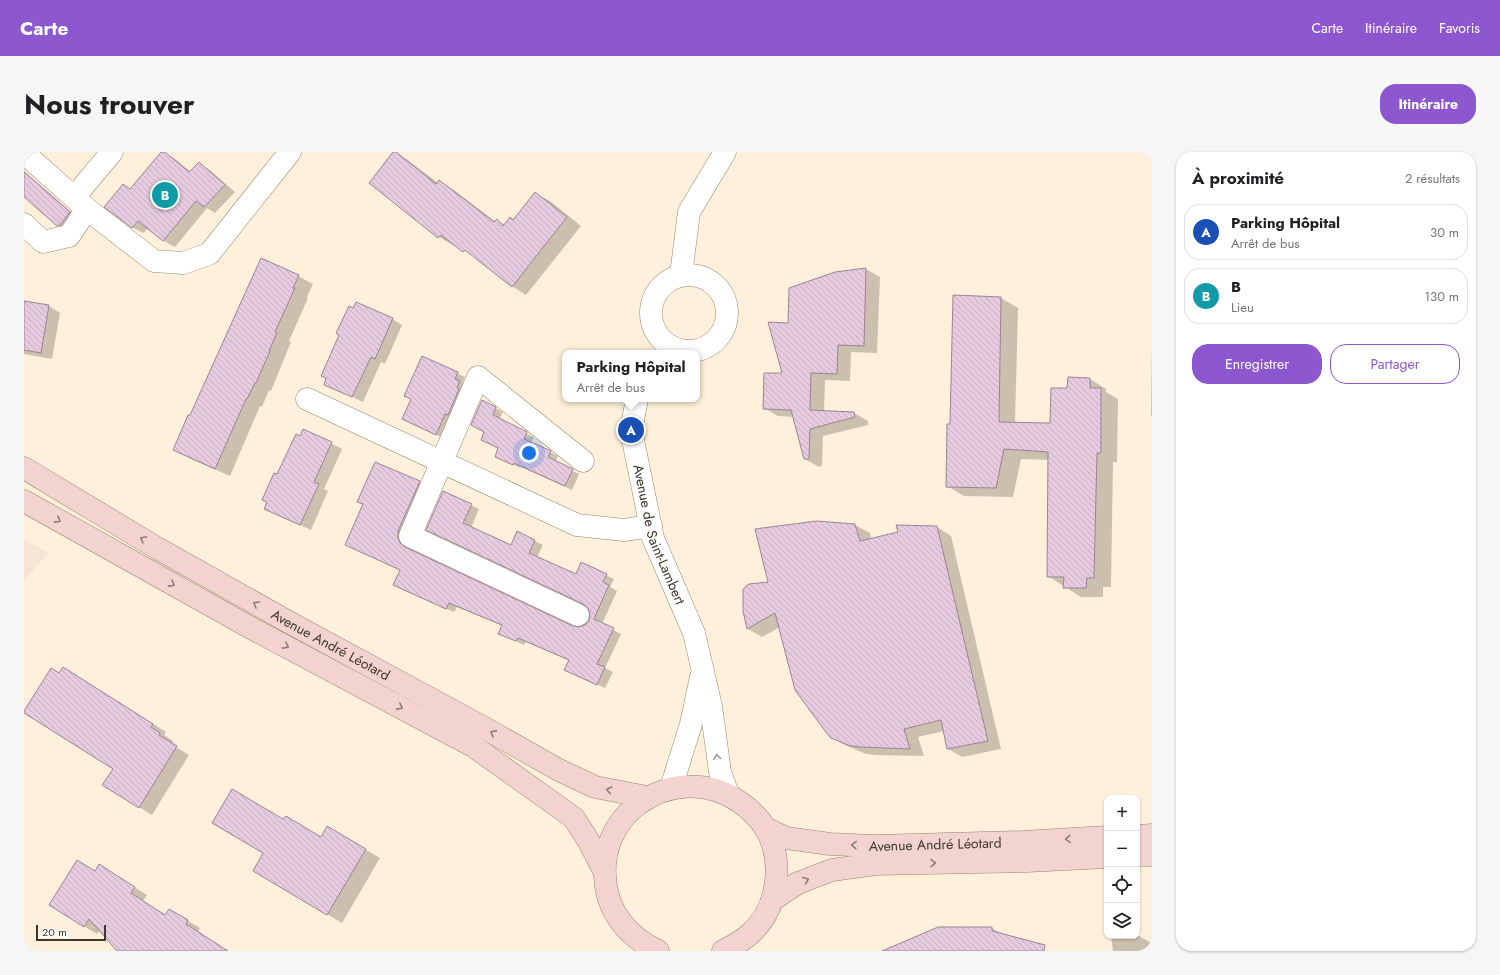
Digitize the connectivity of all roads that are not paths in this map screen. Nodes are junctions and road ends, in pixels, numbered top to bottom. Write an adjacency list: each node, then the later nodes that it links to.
1 (112, 152): 5 (street)
2 (290, 152): 5 (street)
3 (725, 152): 7 (street)
4 (24, 153): 5 (street)
5 (81, 203): 6 (street)
6 (24, 224)
7 (681, 276): 8 (street); 10 (street)
8 (663, 348): 9 (street)
9 (683, 350)
10 (694, 350)
11 (306, 399): 13 (street)
12 (636, 402): 17 (street, Avenue de Saint-Lambert)
13 (441, 461): 14 (street); 17 (street); 18 (street)
14 (583, 461)
15 (24, 468): 22 (main road, Avenue André Léotard, one-way to 15)
16 (24, 502): 30 (main road, Avenue André Léotard, one-way to 30)
17 (651, 526): 19 (street, Avenue de Saint-Lambert)
18 (578, 615)
19 (703, 668): 20 (street, Avenue de Saint-Lambert); 21 (street, Avenue de Saint-Lambert, one-way to 19)
20 (671, 788): 21 (main road); 22 (main road)
21 (728, 794): 23 (main road)
22 (647, 797): 30 (main road)
23 (765, 828): 26 (main road, Avenue André Léotard, one-way to 23); 31 (main road)
24 (1152, 835): 25 (main road)
25 (1140, 836)
26 (1104, 837)
27 (1152, 854): 28 (main road)
28 (1140, 855)
29 (1104, 857): 31 (main road, Avenue André Léotard, one-way to 29)
30 (604, 871): 32 (main road)
31 (772, 900): 33 (main road)
32 (658, 951)
33 (723, 951)

